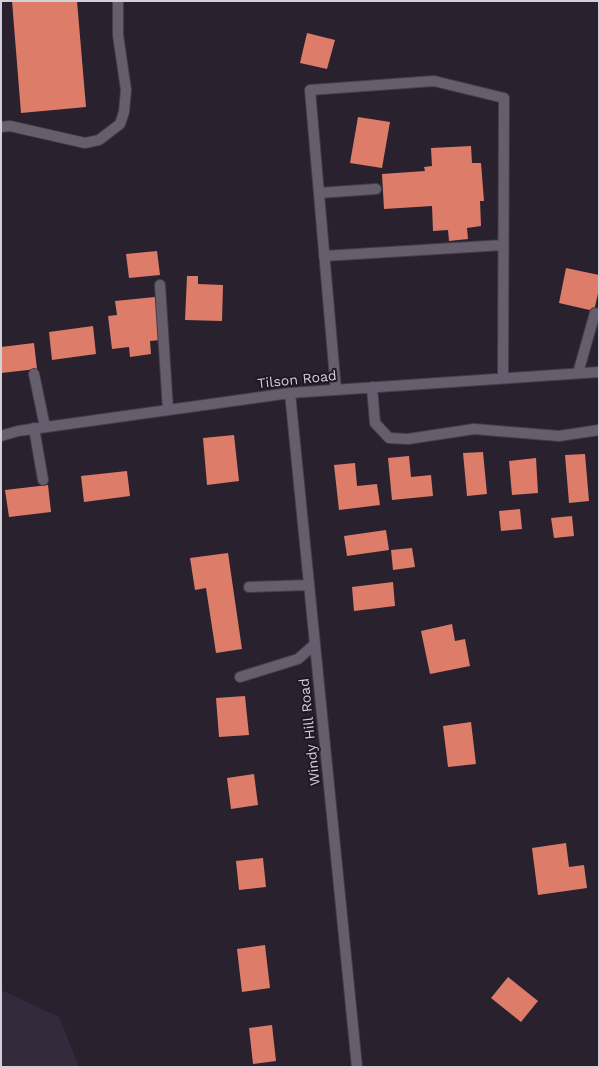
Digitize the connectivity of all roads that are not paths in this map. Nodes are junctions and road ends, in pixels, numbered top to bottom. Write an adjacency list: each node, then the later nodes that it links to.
1 (118, 1): 2 (street)
2 (1, 127)
3 (376, 189): 4 (street)
4 (319, 193): 5 (street); 6 (street)
5 (503, 246): 6 (street); 12 (street)
6 (324, 256): 14 (street)
7 (160, 285): 16 (street)
8 (595, 313): 10 (street)
9 (599, 372): 10 (street, Tilson Road)
10 (578, 373): 12 (street, Tilson Road)
11 (34, 374): 17 (street)
12 (503, 378): 13 (street, Tilson Road)
13 (372, 387): 14 (street, Tilson Road); 19 (street)
14 (336, 390): 15 (street, Tilson Road)
15 (290, 393): 16 (street, Tilson Road); 22 (street, Windy Hill Road)
16 (168, 410): 17 (street, Tilson Road)
17 (45, 427): 18 (street, Tilson Road)
18 (34, 428): 20 (street, Tilson Road); 21 (street)
19 (599, 430)
20 (1, 436)
21 (43, 480)
22 (310, 585): 23 (street); 24 (street, Windy Hill Road)
23 (249, 587)
24 (315, 644): 25 (street); 26 (street, Windy Hill Road)
25 (240, 677)
26 (357, 1067)

